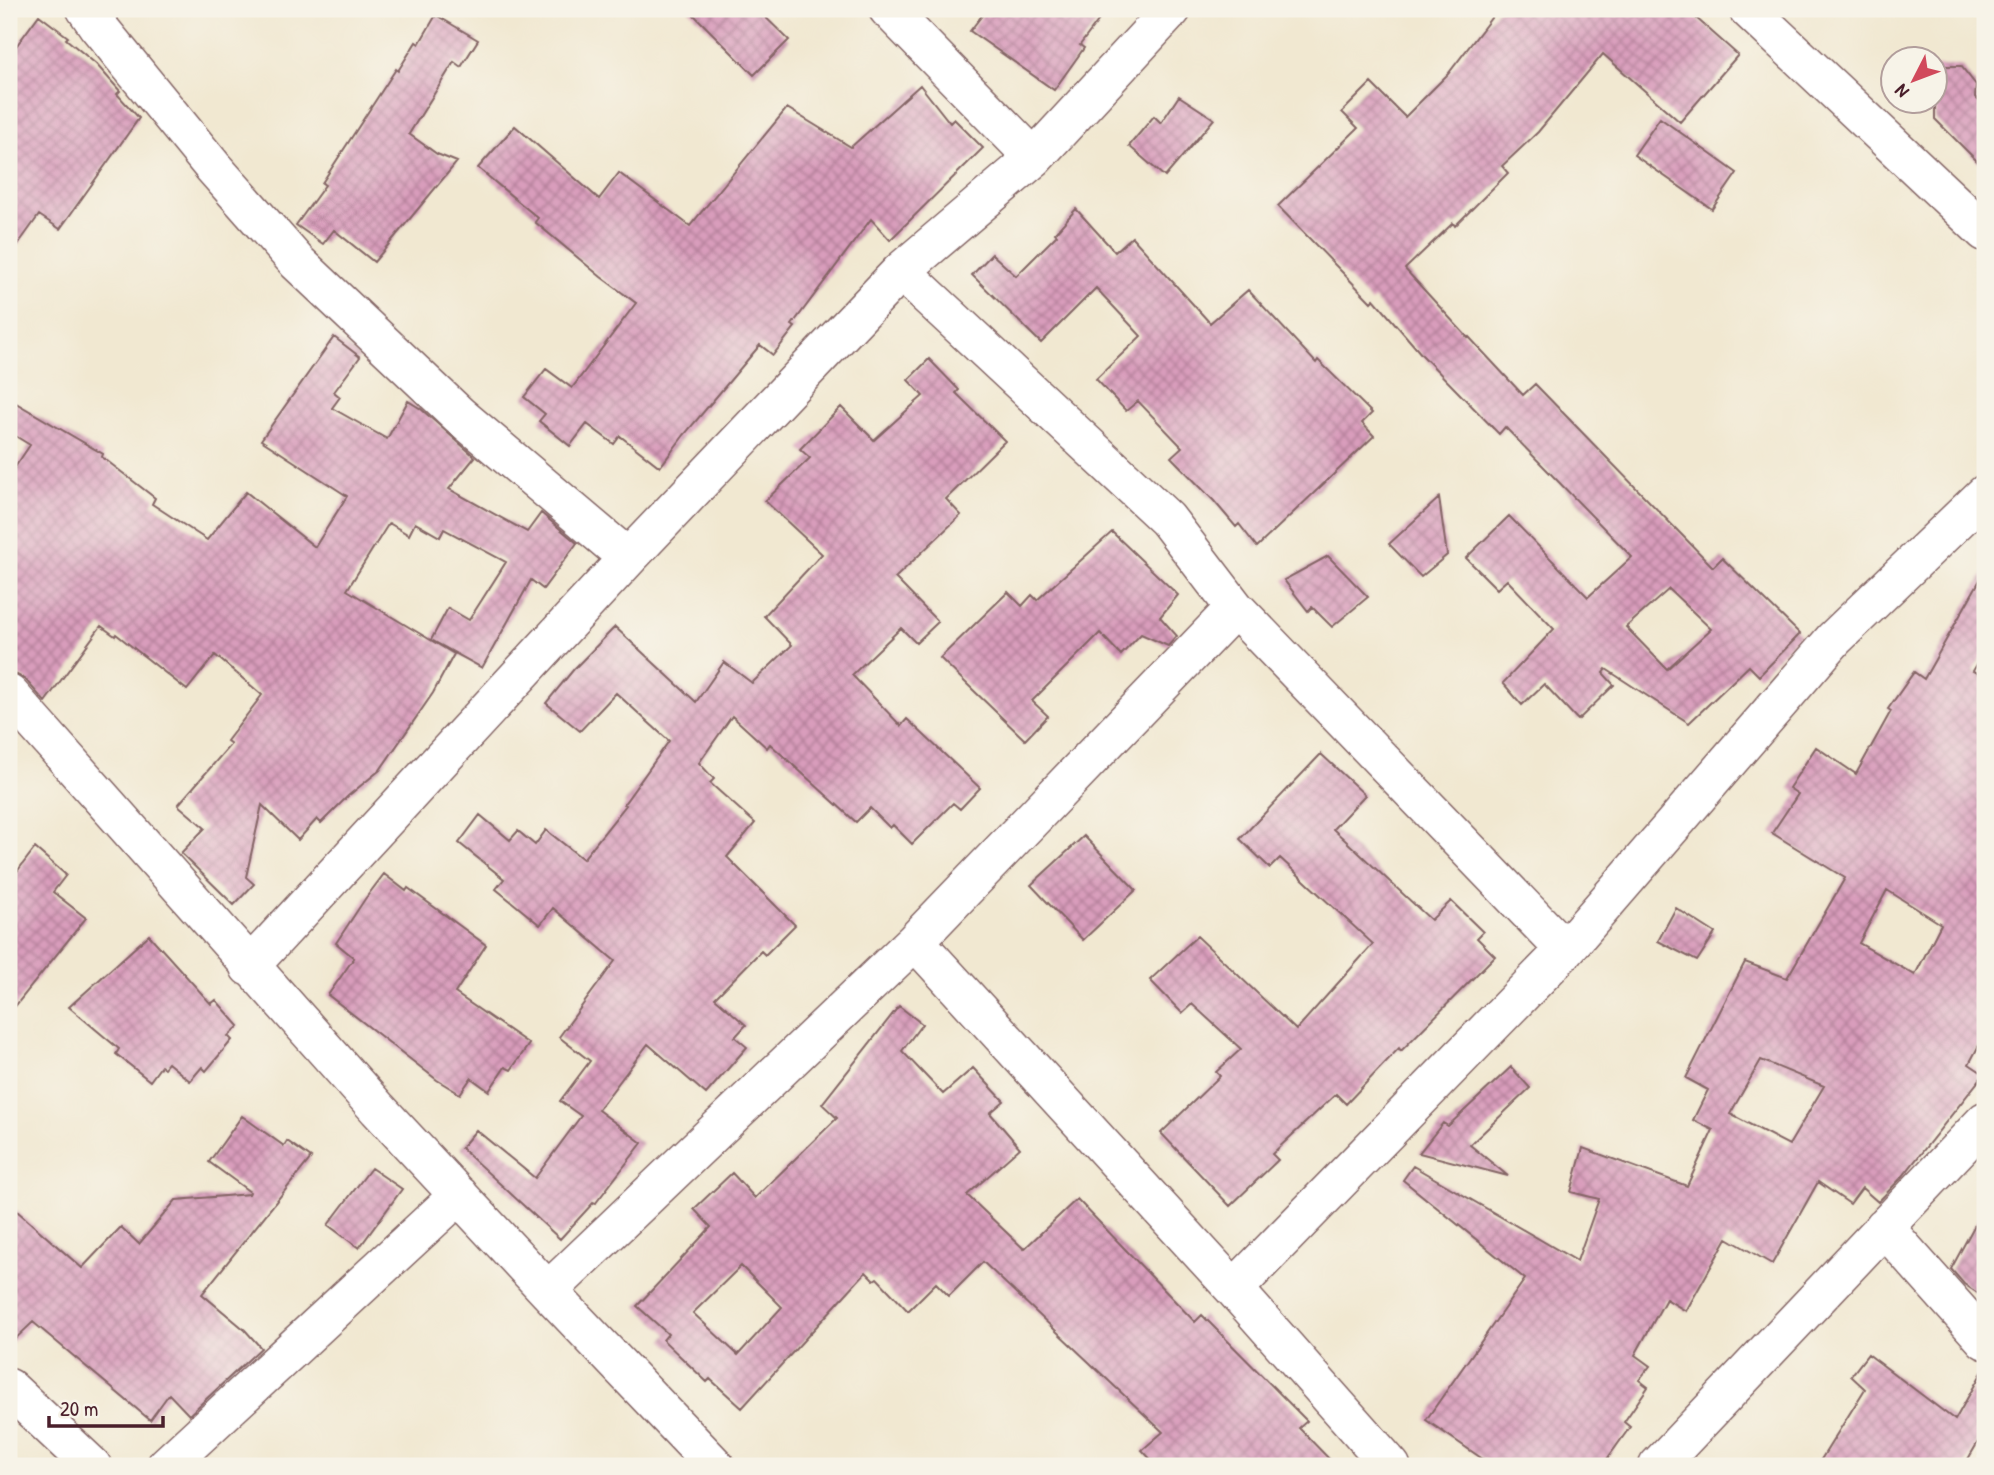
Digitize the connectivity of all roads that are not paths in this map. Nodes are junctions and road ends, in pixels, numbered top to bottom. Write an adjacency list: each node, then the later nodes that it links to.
1 (86, 9): 9 (street)
2 (888, 9): 5 (street)
3 (1172, 9): 5 (street)
4 (1748, 9): 6 (street)
5 (1034, 158): 7 (street)
6 (1985, 232)
7 (901, 271): 9 (street); 10 (street)
8 (1985, 494): 13 (street)
9 (628, 558): 14 (street)
10 (1235, 608): 12 (street); 13 (street)
11 (9, 694): 14 (street)
12 (915, 941): 18 (street); 19 (street)
13 (1565, 950): 18 (street)
14 (249, 967): 16 (street)
15 (1985, 1121): 17 (street)
16 (459, 1195): 19 (street); 23 (street)
17 (1884, 1227): 20 (street); 26 (street)
18 (1234, 1289): 25 (street)
19 (548, 1292): 24 (street)
20 (1985, 1340)
21 (9, 1388): 22 (street)
22 (92, 1466)
23 (166, 1466)
24 (715, 1466)
25 (1391, 1466)
26 (1658, 1466)

